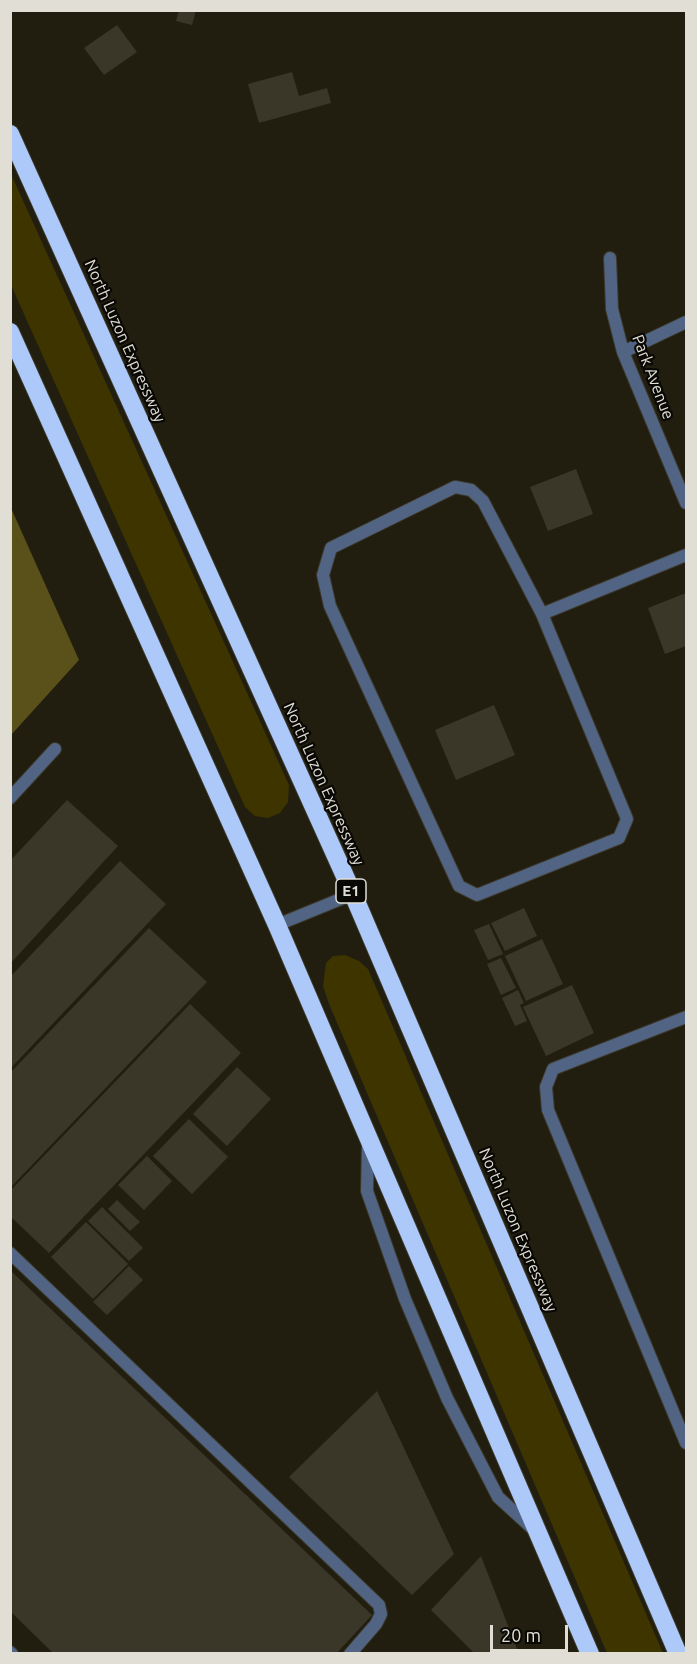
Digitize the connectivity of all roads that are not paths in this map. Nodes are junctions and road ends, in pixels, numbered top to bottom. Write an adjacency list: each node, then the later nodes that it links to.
1 (10, 134): 11 (highway, North Luzon Expressway / E1)
2 (610, 258): 5 (street, Park Avenue)
3 (687, 322): 5 (street)
4 (10, 332): 12 (highway)
5 (623, 352): 6 (street, Park Avenue)
6 (687, 503)
7 (687, 555): 8 (street)
8 (542, 614): 8 (street)
9 (55, 749): 10 (street)
10 (10, 798)
11 (352, 894): 12 (street); 20 (highway, North Luzon Expressway / E1)
12 (277, 925): 14 (highway)
13 (687, 1017): 16 (street)
14 (368, 1132): 17 (highway); 17 (street)
15 (10, 1253): 18 (street)
16 (687, 1443)
17 (541, 1536): 19 (highway)
18 (350, 1653)
19 (590, 1653)
20 (678, 1653)

